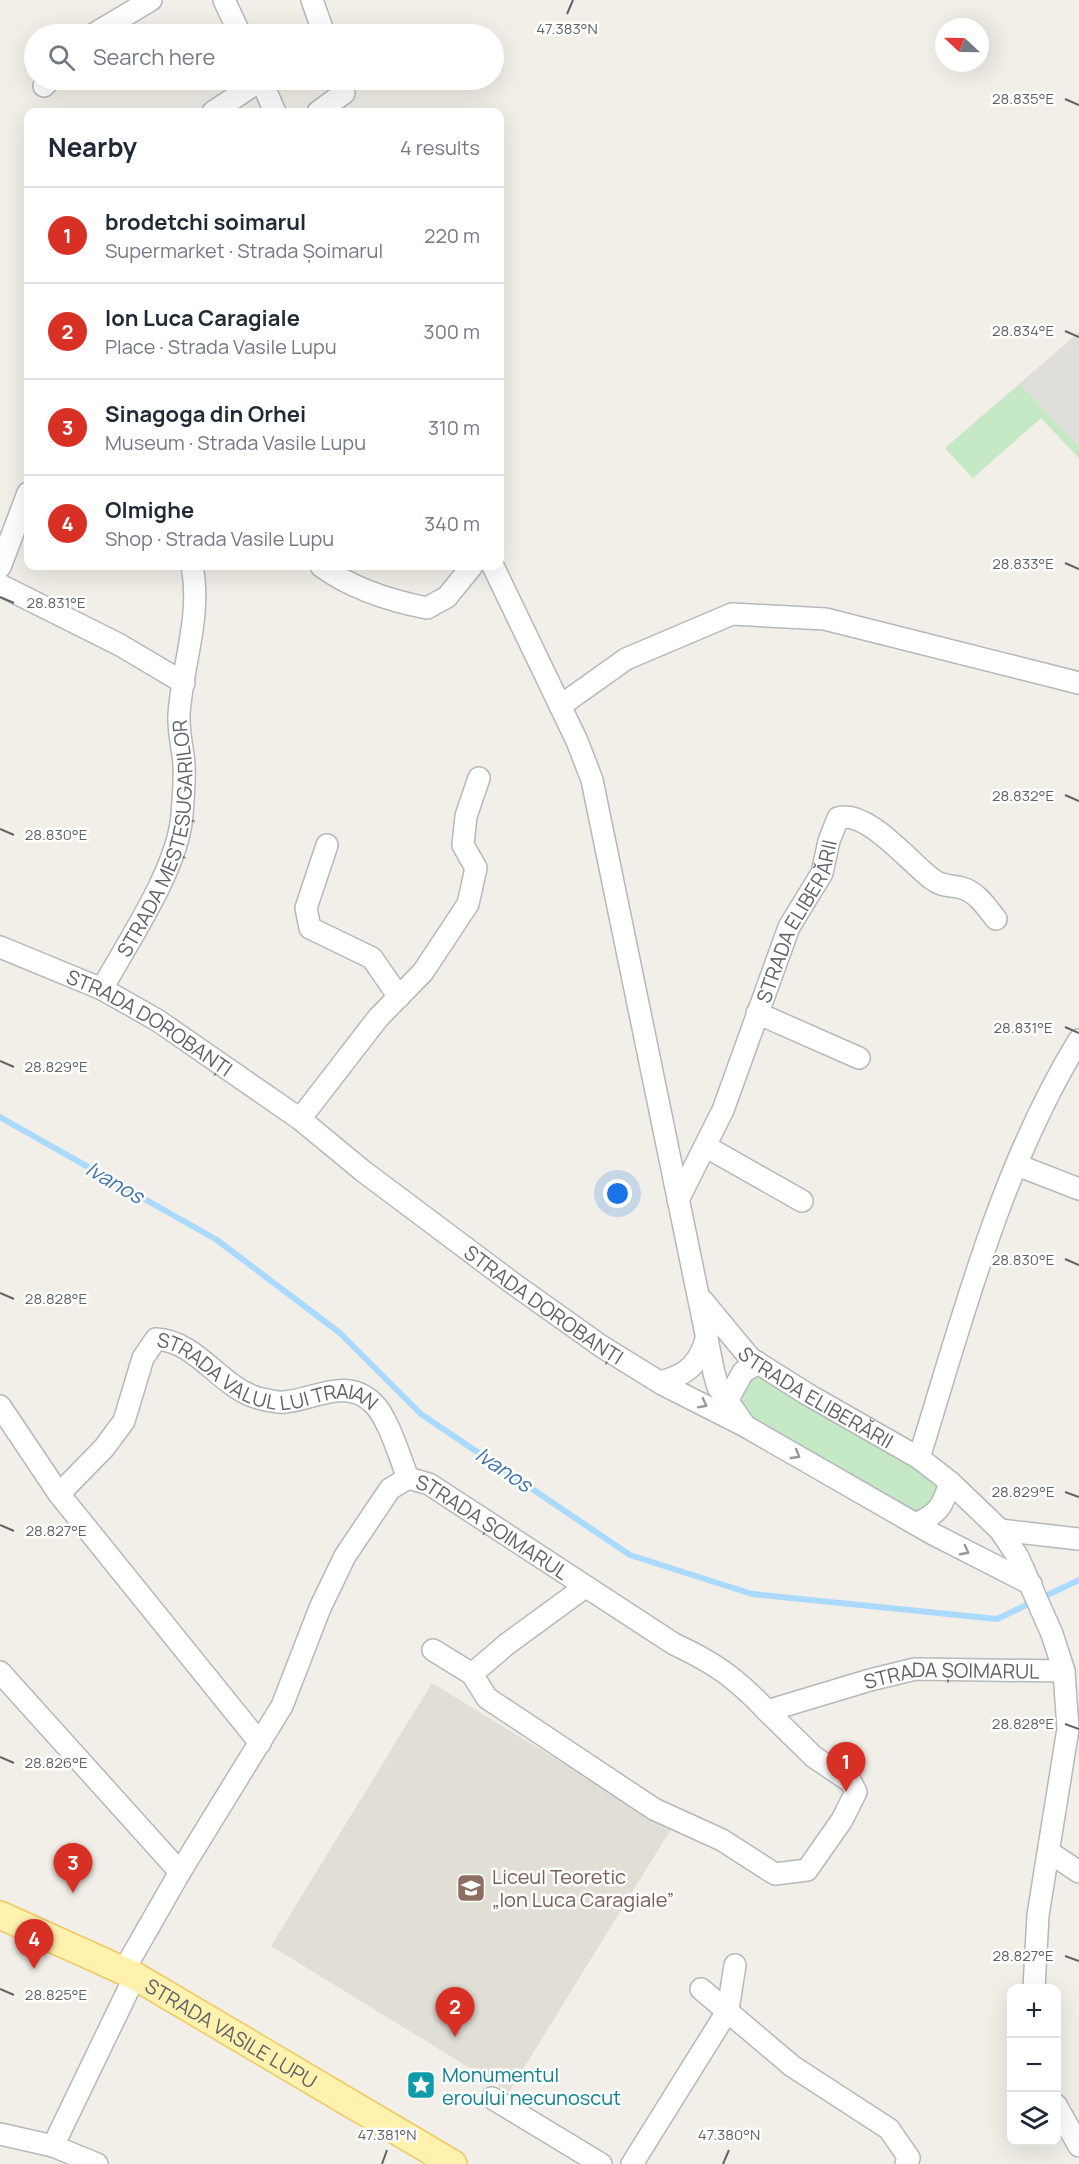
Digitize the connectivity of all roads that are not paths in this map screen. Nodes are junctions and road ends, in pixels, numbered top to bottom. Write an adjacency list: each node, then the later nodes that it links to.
1 (151, 0): 4 (street)
2 (224, 0): 5 (street)
3 (312, 0): 6 (street)
4 (111, 24)
5 (235, 24)
6 (320, 24)
7 (246, 90): 10 (street)
8 (265, 90): 11 (street)
9 (343, 90): 12 (street)
10 (219, 108)
11 (273, 108)
12 (323, 108)
13 (24, 504): 14 (street)
14 (0, 567)
15 (193, 570): 21 (street, STRADA MEȘTEȘUGARILOR)
16 (326, 570): 17 (street)
17 (469, 570)
18 (495, 570): 22 (street, STRADA ELIBERĂRII)
19 (0, 585): 21 (street)
20 (1079, 682): 22 (street)
21 (184, 683): 27 (street, STRADA MEȘTEȘUGARILOR)
22 (560, 706): 36 (street, STRADA ELIBERĂRII)
23 (479, 778): 28 (street)
24 (327, 845): 28 (street)
25 (996, 919): 29 (street, STRADA ELIBERĂRII)
26 (0, 947): 27 (street, STRADA DOROBANȚI)
27 (102, 989): 32 (street, STRADA DOROBANȚI)
28 (399, 997): 32 (street)
29 (757, 1013): 31 (street); 33 (street, STRADA ELIBERĂRII)
30 (1079, 1040): 34 (street, STRADA ELIBERĂRII)
31 (859, 1058)
32 (300, 1119): 41 (street, STRADA DOROBANȚI)
33 (705, 1146): 36 (street, STRADA ELIBERĂRII); 37 (street)
34 (1017, 1165): 35 (street); 45 (street, STRADA ELIBERĂRII)
35 (1079, 1189)
36 (678, 1200): 38 (street, STRADA ELIBERĂRII)
37 (802, 1201)
38 (700, 1298): 39 (street, STRADA ELIBERĂRII); 40 (street, STRADA ELIBERĂRII)
39 (707, 1335): 41 (street); 42 (street, STRADA ELIBERĂRII)
40 (758, 1363): 42 (street); 45 (street, STRADA ELIBERĂRII)
41 (660, 1382): 44 (street, STRADA DOROBANȚI, one-way to 44)
42 (727, 1401): 44 (street, STRADA ELIBERĂRII)
43 (2, 1414): 48 (street)
44 (745, 1426): 49 (street, STRADA DOROBANȚI, one-way to 49)
45 (919, 1458): 47 (street, STRADA ELIBERĂRII)
46 (408, 1478): 48 (street, STRADA VALUL LUI TRAIAN); 53 (street, STRADA ȘOIMARUL); 59 (street, STRADA ȘOIMARUL)
47 (950, 1482): 49 (street); 50 (street, STRADA ELIBERĂRII)
48 (59, 1494): 59 (street)
49 (916, 1524): 52 (street, STRADA DOROBANȚI, one-way to 52)
50 (1000, 1530): 51 (street); 52 (street, STRADA ELIBERĂRII)
51 (1079, 1539)
52 (1031, 1584): 55 (street)
53 (585, 1587): 57 (street); 58 (street, STRADA ȘOIMARUL)
54 (433, 1650): 57 (street)
55 (1072, 1667): 58 (street, STRADA ȘOIMARUL); 60 (street)
56 (0, 1672): 61 (street)
57 (472, 1674): 58 (street)
58 (767, 1711)
59 (260, 1743): 61 (street, STRADA ȘOIMARUL)
60 (1048, 1852): 62 (street); 66 (street)
61 (180, 1872): 65 (street, STRADA ȘOIMARUL)
62 (1079, 1872)
63 (0, 1915): 65 (main road, STRADA VASILE LUPU)
64 (735, 1965): 68 (street)
65 (129, 1973): 72 (street, STRADA ȘOIMARUL); 75 (main road, STRADA VASILE LUPU)
66 (1034, 1984)
67 (701, 1989): 68 (street)
68 (728, 2010): 77 (street); 78 (street)
69 (492, 2098): 76 (street)
70 (1061, 2114): 73 (street)
71 (0, 2134): 72 (street)
72 (53, 2146): 74 (street)
73 (1079, 2146)
74 (97, 2164)
75 (453, 2164)
76 (601, 2164)
77 (632, 2164)
78 (906, 2164)

